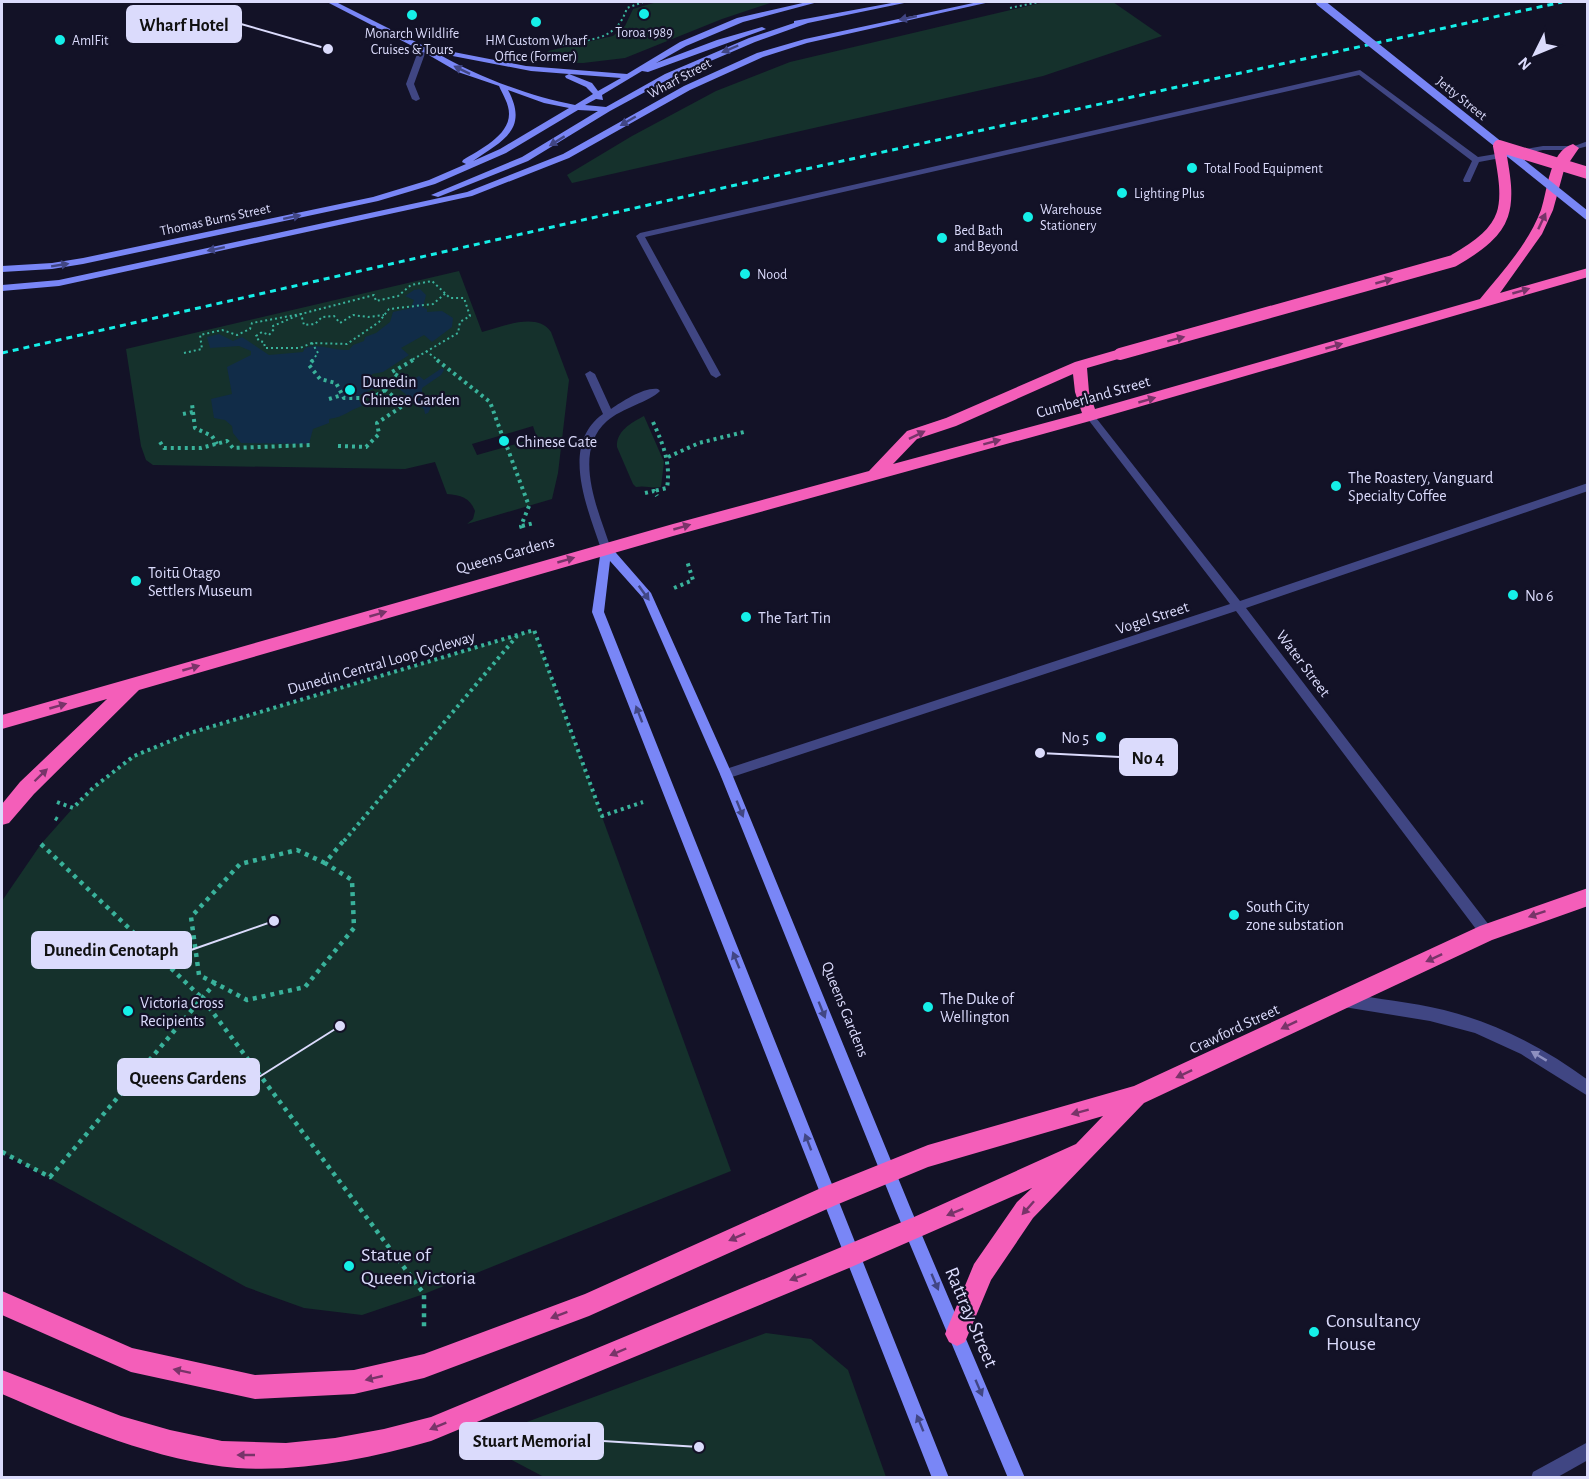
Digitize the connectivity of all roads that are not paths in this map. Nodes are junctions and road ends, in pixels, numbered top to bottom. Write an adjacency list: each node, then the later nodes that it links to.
1 (331, 2): 9 (main road)
2 (814, 2): 11 (main road, Wharf Street)
3 (904, 2): 8 (main road)
4 (986, 2): 25 (main road, Wharf Street, one-way to 25)
5 (1320, 2): 7 (main road, Jetty Street, bridge)
6 (1328, 2): 7 (main road, bridge)
7 (1341, 19): 18 (main road, Jetty Street, bridge)
8 (805, 22): 11 (main road); 16 (main road, one-way to 16)
9 (423, 48): 10 (main road); 12 (main road, one-way to 9); 14 (street)
10 (525, 68): 11 (main road); 13 (main road)
11 (626, 76): 13 (main road, Wharf Street)
12 (503, 87): 15 (main road); 24 (main road)
13 (597, 93): 15 (main road, Wharf Street); 16 (main road)
14 (416, 99)
15 (574, 107): 16 (main road); 24 (main road, Wharf Street)
16 (606, 109): 25 (main road, one-way to 25)
17 (1587, 142): 19 (street)
18 (1499, 146): 22 (highway, bridge); 26 (main road, Jetty Street, bridge); 31 (highway, one-way to 18, bridge)
19 (1573, 148): 20 (street); 21 (street); 30 (highway, one-way to 19)
20 (1587, 153)
21 (1476, 160): 23 (street); 33 (street)
22 (1587, 173)
23 (1467, 180)
24 (432, 182): 27 (main road, Thomas Burns Street, one-way to 24)
25 (396, 210): 29 (main road, Thomas Burns Street, one-way to 29)
26 (1587, 216)
27 (2, 269)
28 (1587, 272): 30 (highway, Cumberland Street, one-way to 28)
29 (2, 288)
30 (1484, 303): 36 (highway, Cumberland Street, one-way to 30)
31 (1080, 365): 36 (highway); 37 (highway, one-way to 31)
32 (590, 374): 35 (street)
33 (716, 375)
34 (655, 391): 35 (street)
35 (608, 414): 39 (street)
36 (1090, 416): 37 (highway, Cumberland Street, one-way to 36); 40 (street, Water Street)
37 (874, 473): 39 (highway, Cumberland Street, one-way to 37)
38 (1587, 487): 40 (street, Vogel Street)
39 (606, 549): 41 (highway, Queens Gardens, one-way to 39); 43 (main road, Queens Gardens, one-way to 43); 52 (main road, one-way to 39)
40 (1238, 606): 43 (street, Vogel Street); 46 (street, Water Street)
41 (135, 684): 42 (highway, Queens Gardens, one-way to 41); 44 (highway, one-way to 41)
42 (2, 722)
43 (726, 774): 51 (main road, Queens Gardens, one-way to 51)
44 (2, 817)
45 (1587, 897): 46 (highway, Crawford Street, one-way to 46)
46 (1487, 933): 47 (highway, Crawford Street, one-way to 47)
47 (1342, 1000): 48 (street, one-way to 47); 49 (highway, Crawford Street, one-way to 49)
48 (1587, 1089)
49 (1136, 1096): 50 (highway); 51 (highway, Crawford Street, one-way to 51)
50 (1084, 1152): 53 (highway, one-way to 53); 56 (highway, one-way to 56)
51 (889, 1172): 52 (highway); 53 (main road, Rattray Street)
52 (829, 1196): 54 (main road); 55 (highway, one-way to 55)
53 (912, 1230): 54 (highway); 56 (main road, Rattray Street, one-way to 56)
54 (853, 1256): 57 (highway, one-way to 57); 59 (main road, one-way to 54)
55 (2, 1303)
56 (957, 1334): 60 (main road, Rattray Street, one-way to 60)
57 (2, 1382)
58 (1587, 1450): 61 (street)
59 (941, 1478)
60 (1017, 1478)
61 (1539, 1478)

